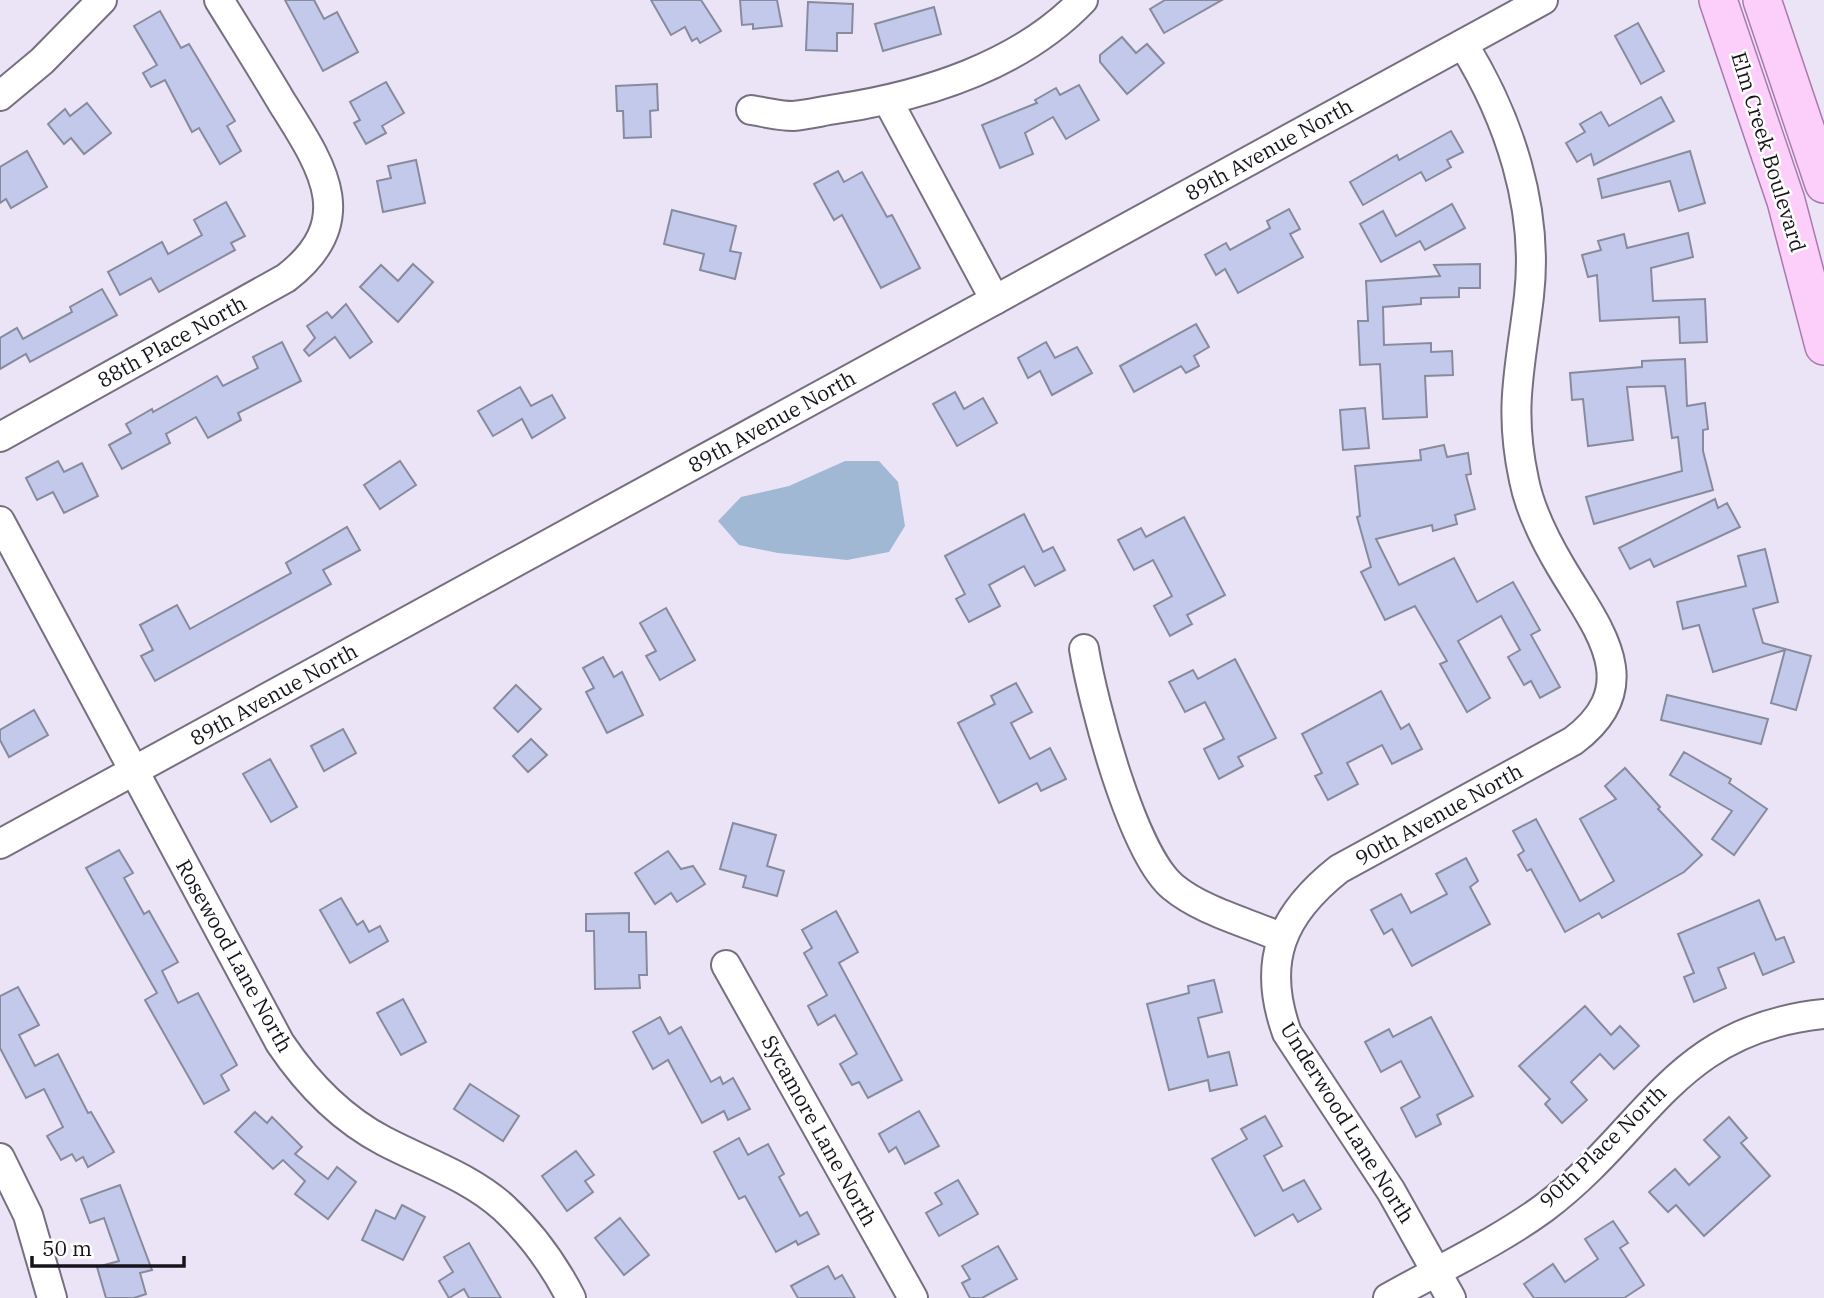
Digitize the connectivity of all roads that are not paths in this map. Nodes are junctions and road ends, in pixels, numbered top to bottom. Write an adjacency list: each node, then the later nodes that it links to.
1 (102, 0): 8 (street)
2 (219, 0): 14 (street, 88th Place North)
3 (1083, 0): 9 (street)
4 (1543, 0): 7 (street, 89th Avenue North)
5 (1718, 0): 13 (main road, Elm Creek Boulevard)
6 (1762, 0): 11 (main road, Elm Creek Boulevard)
7 (1462, 44): 12 (street, 89th Avenue North); 19 (street, 90th Avenue North)
8 (0, 96)
9 (888, 101): 10 (street); 12 (street)
10 (751, 110)
11 (1824, 184)
12 (995, 300): 17 (street, 89th Avenue North)
13 (1824, 346)
14 (0, 437)
15 (0, 521): 17 (street, Rosewood Lane North)
16 (1084, 649): 19 (street)
17 (134, 771): 18 (street, 89th Avenue North); 25 (street, Rosewood Lane North)
18 (0, 844)
19 (1280, 937): 23 (street, Underwood Lane North)
20 (726, 965): 26 (street, Sycamore Lane North)
21 (1824, 1014): 23 (street, 90th Place North)
22 (0, 1158): 24 (street)
23 (1436, 1271): 27 (street, 90th Place North); 28 (street, Underwood Lane North)
24 (51, 1298)
25 (571, 1298)
26 (913, 1298)
27 (1388, 1298)
28 (1451, 1298)

